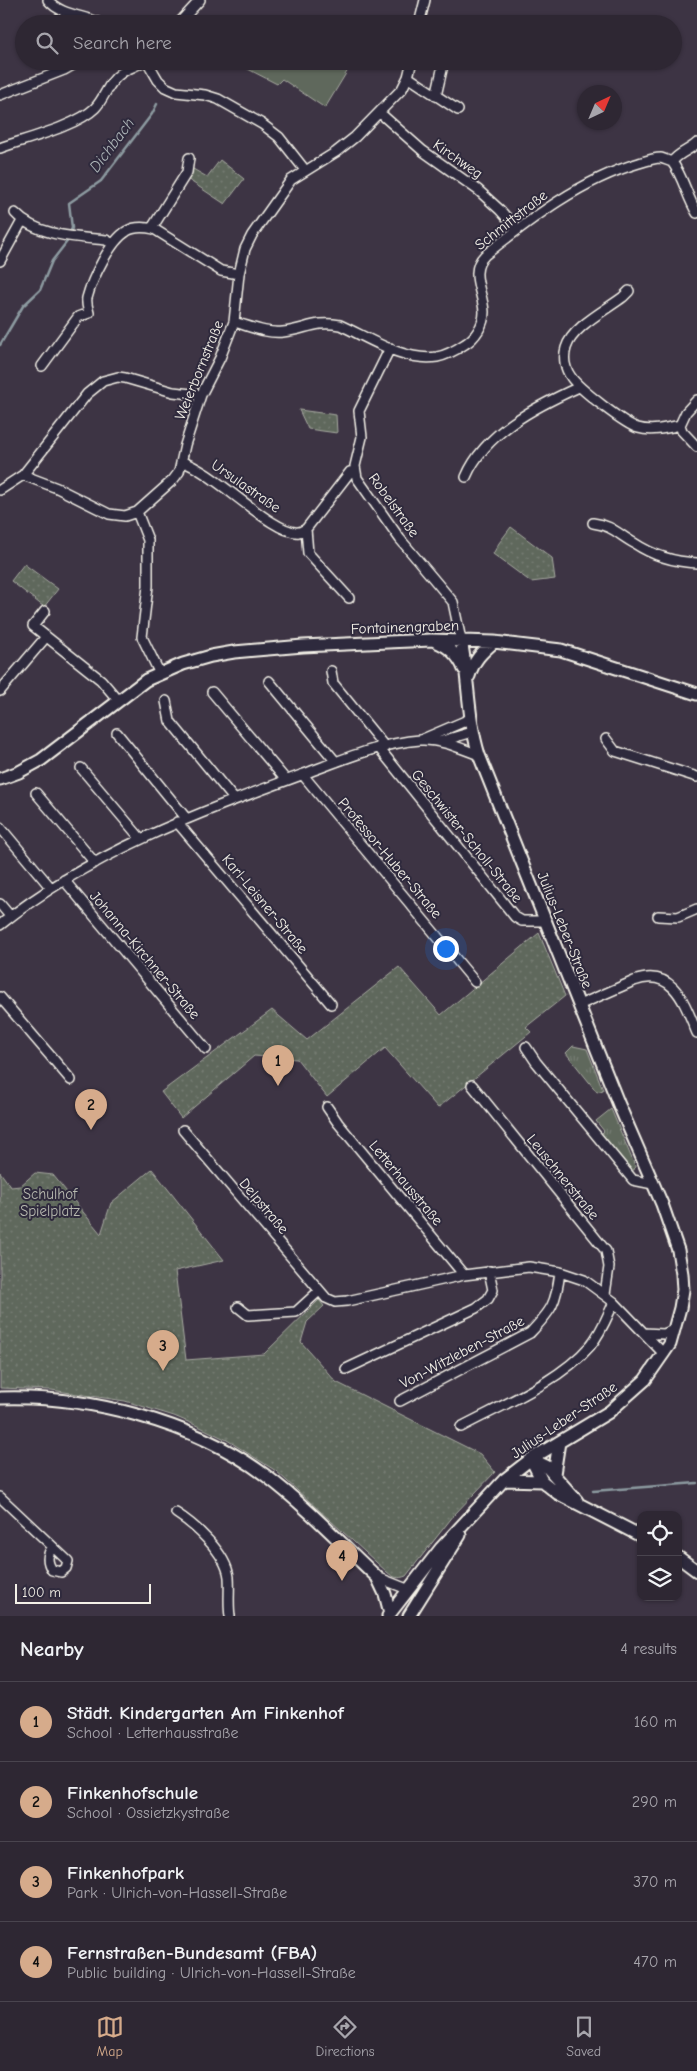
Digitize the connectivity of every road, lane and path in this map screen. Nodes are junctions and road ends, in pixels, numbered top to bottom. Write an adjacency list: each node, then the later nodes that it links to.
1 (48, 0): 4 (street)
2 (200, 0): 5 (street)
3 (425, 0): 6 (street)
4 (78, 15)
5 (186, 15)
6 (421, 15)
7 (64, 70): 13 (street)
8 (125, 70): 18 (street)
9 (152, 70): 21 (street)
10 (410, 70): 12 (street, Weierbornstraße)
11 (442, 70): 14 (street)
12 (408, 77): 14 (street); 16 (street, Weierbornstraße)
13 (0, 95)
14 (436, 96): 15 (street)
15 (458, 110)
16 (380, 113): 21 (street, Weierbornstraße); 26 (street, Kirchweg)
17 (697, 142): 20 (street)
18 (0, 148)
19 (189, 158): 25 (street)
20 (672, 162): 23 (street); 26 (street, Schmittstraße)
21 (305, 170): 29 (street, Weierbornstraße)
22 (15, 213): 24 (street)
23 (697, 213)
24 (22, 221): 27 (street); 28 (street)
25 (152, 228): 27 (street); 29 (street)
26 (518, 230): 32 (street, Schmittstraße)
27 (113, 244): 33 (street)
28 (0, 261)
29 (239, 274): 31 (street, Weierbornstraße)
30 (629, 291): 34 (street)
31 (234, 322): 32 (street, Schmittstraße); 35 (street, Weierbornstraße)
32 (390, 348): 40 (street, Robelstraße)
33 (42, 366)
34 (579, 387): 37 (street); 42 (street)
35 (201, 394): 39 (street, Weierbornstraße); 41 (street)
36 (697, 400): 37 (street)
37 (680, 425): 38 (street)
38 (697, 447)
39 (182, 462): 44 (street, Weierbornstraße); 46 (street, Ursulastraße)
40 (355, 471): 46 (street); 52 (street, Robelstraße)
41 (23, 475): 43 (street); 44 (street)
42 (466, 477)
43 (0, 490)
44 (137, 512): 56 (street)
45 (593, 523): 47 (street)
46 (306, 529): 48 (street)
47 (697, 562)
48 (349, 598)
49 (44, 611): 50 (street)
50 (46, 637): 59 (street); 62 (street)
51 (431, 640): 52 (street, Fontainengraben); 54 (street, Julius-Leber-Straße); 56 (street, Fontainengraben)
52 (461, 640): 53 (street, Fontainengraben); 54 (street); 58 (street, Julius-Leber-Straße)
53 (494, 642): 58 (street, Julius-Leber-Straße); 61 (street, Fontainengraben)
54 (454, 654): 58 (street, Julius-Leber-Straße)
55 (331, 671): 70 (street, Geschwister-Scholl-Straße)
56 (160, 674): 62 (street, Fontainengraben)
57 (269, 681): 72 (street)
58 (467, 683): 64 (street, Julius-Leber-Straße)
59 (0, 692)
60 (212, 692): 77 (street)
61 (697, 694)
62 (118, 700): 76 (street, Fontainengraben)
63 (166, 700): 79 (street)
64 (470, 719): 65 (street, Julius-Leber-Straße); 68 (street)
65 (472, 732): 69 (street); 71 (street, Julius-Leber-Straße)
66 (117, 733): 80 (street)
67 (606, 739): 75 (street)
68 (420, 740): 69 (street); 70 (street)
69 (441, 741): 71 (street)
70 (382, 747): 72 (street); 91 (street, Geschwister-Scholl-Straße)
71 (479, 754): 91 (street, Julius-Leber-Straße)
72 (336, 762): 74 (street)
73 (81, 768): 83 (street)
74 (303, 775): 77 (street); 93 (street, Professor-Huber-Straße)
75 (697, 777)
76 (0, 779)
77 (286, 780): 79 (street)
78 (36, 793): 84 (street)
79 (234, 799): 80 (street)
80 (186, 818): 81 (street)
81 (177, 822): 83 (street); 95 (street, Karl-Leisner-Straße)
82 (0, 827): 86 (street)
83 (141, 839): 84 (street)
84 (95, 863): 85 (street)
85 (64, 880): 86 (street); 99 (street, Johanna-Kirchner-Straße)
86 (52, 888): 89 (street)
87 (0, 904): 89 (street)
88 (697, 909): 90 (street)
89 (10, 916): 92 (street)
90 (658, 916)
91 (545, 921): 96 (street, Julius-Leber-Straße)
92 (0, 925)
93 (475, 982)
94 (0, 997): 100 (street)
95 (331, 1004)
96 (579, 1005): 97 (street); 104 (street, Julius-Leber-Straße)
97 (697, 1033)
98 (526, 1047): 104 (street)
99 (206, 1049)
100 (71, 1080)
101 (472, 1085): 108 (street, Leuschnerstraße)
102 (327, 1107): 107 (street, Letterhausstraße)
103 (183, 1130): 109 (street, Delpstraße)
104 (653, 1184): 112 (street, Julius-Leber-Straße)
105 (489, 1272): 106 (street); 107 (street); 115 (street)
106 (560, 1272): 108 (street); 117 (street, Von-Witzleben-Straße)
107 (464, 1275): 109 (street)
108 (605, 1294): 110 (street)
109 (322, 1295): 111 (street)
110 (614, 1302): 113 (street); 118 (street)
111 (238, 1307)
112 (675, 1329): 113 (street); 114 (street, Julius-Leber-Straße)
113 (644, 1333): 114 (street)
114 (664, 1354): 119 (street, Julius-Leber-Straße)
115 (346, 1369)
116 (0, 1398): 132 (street)
117 (400, 1401)
118 (461, 1427)
119 (559, 1442): 120 (street, Julius-Leber-Straße); 121 (street)
120 (531, 1459): 121 (street); 122 (street, Julius-Leber-Straße); 123 (street)
121 (554, 1474): 125 (street)
122 (504, 1480): 123 (street); 126 (street, Julius-Leber-Straße)
123 (542, 1481): 125 (street)
124 (0, 1497): 129 (street)
125 (579, 1504): 128 (street)
126 (478, 1506): 133 (street, Julius-Leber-Straße); 136 (street, Julius-Leber-Straße)
127 (176, 1513): 135 (street)
128 (637, 1534)
129 (53, 1547)
130 (682, 1560): 131 (street)
131 (697, 1571)
132 (377, 1578): 133 (street); 134 (street)
133 (405, 1592): 134 (street, Julius-Leber-Straße); 136 (street, Julius-Leber-Straße)
134 (389, 1615)
135 (230, 1616)
136 (409, 1616)

